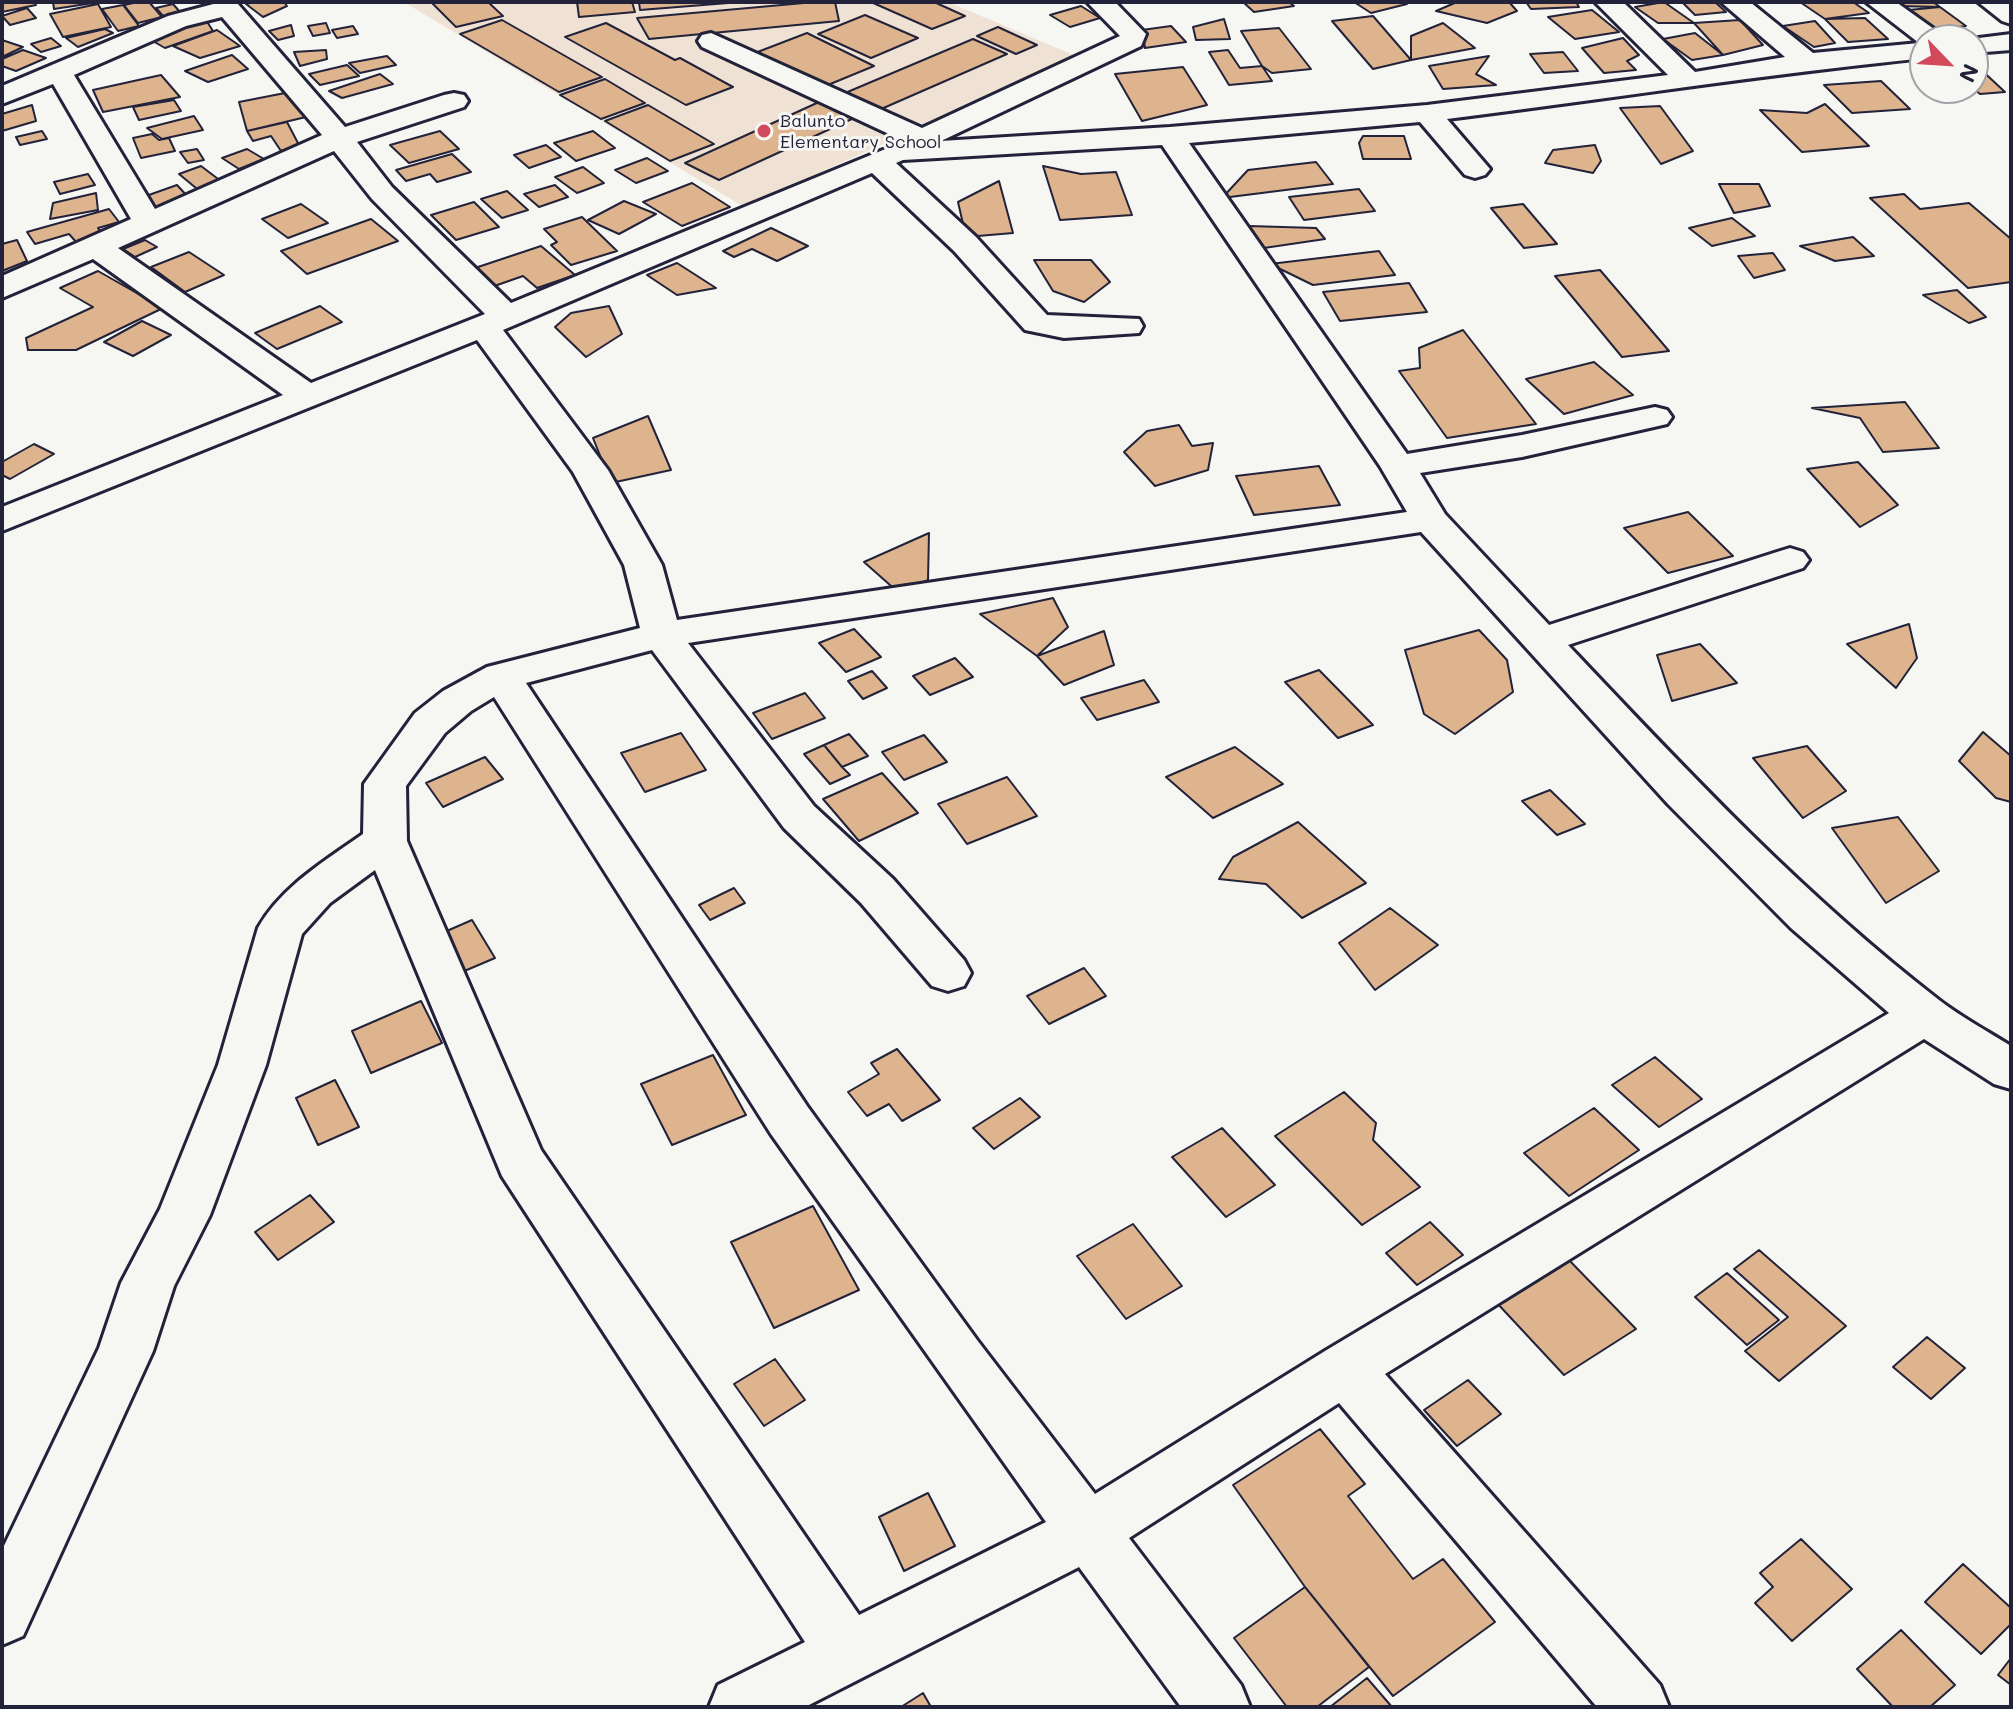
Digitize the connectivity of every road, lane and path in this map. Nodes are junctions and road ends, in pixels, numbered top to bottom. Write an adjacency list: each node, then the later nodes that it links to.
1 (1100, 2): 21 (street)
2 (1608, 2): 15 (street)
3 (1734, 2): 13 (street)
4 (1879, 2): 8 (street)
5 (1991, 2): 7 (street)
6 (234, 5): 14 (street); 20 (street)
7 (2011, 16)
8 (1910, 24)
9 (711, 41): 21 (street)
10 (2011, 42): 11 (street)
11 (1989, 44)
12 (1909, 52): 13 (street)
13 (1807, 62): 15 (street)
14 (58, 70): 16 (street); 23 (street)
15 (1689, 81): 18 (street)
16 (2, 96)
17 (454, 101): 20 (street)
18 (1427, 113): 19 (street); 22 (street)
19 (1170, 136): 21 (street); 30 (street)
20 (339, 138): 23 (street); 26 (street)
21 (899, 151): 26 (street); 27 (street)
22 (1475, 169)
23 (148, 223): 24 (street)
24 (97, 247): 25 (street); 28 (street)
25 (2, 288)
26 (494, 322): 28 (street); 34 (street)
27 (1127, 326)
28 (307, 396): 31 (street)
29 (1655, 417): 30 (street)
30 (1398, 466): 32 (street)
31 (2, 520)
32 (1430, 520): 34 (street); 35 (street)
33 (1790, 560): 35 (street)
34 (661, 635): 36 (street); 38 (street)
35 (1543, 640): 39 (street)
36 (501, 676): 37 (street); 42 (street)
37 (385, 841): 43 (street); 44 (street)
38 (948, 973)
39 (1924, 1015): 40 (street); 41 (street)
40 (2011, 1070)
41 (1345, 1369): 42 (street); 47 (street)
42 (1089, 1531): 44 (street); 46 (street)
43 (2, 1615)
44 (847, 1651): 45 (street)
45 (740, 1707)
46 (1219, 1707)
47 (1638, 1707)

